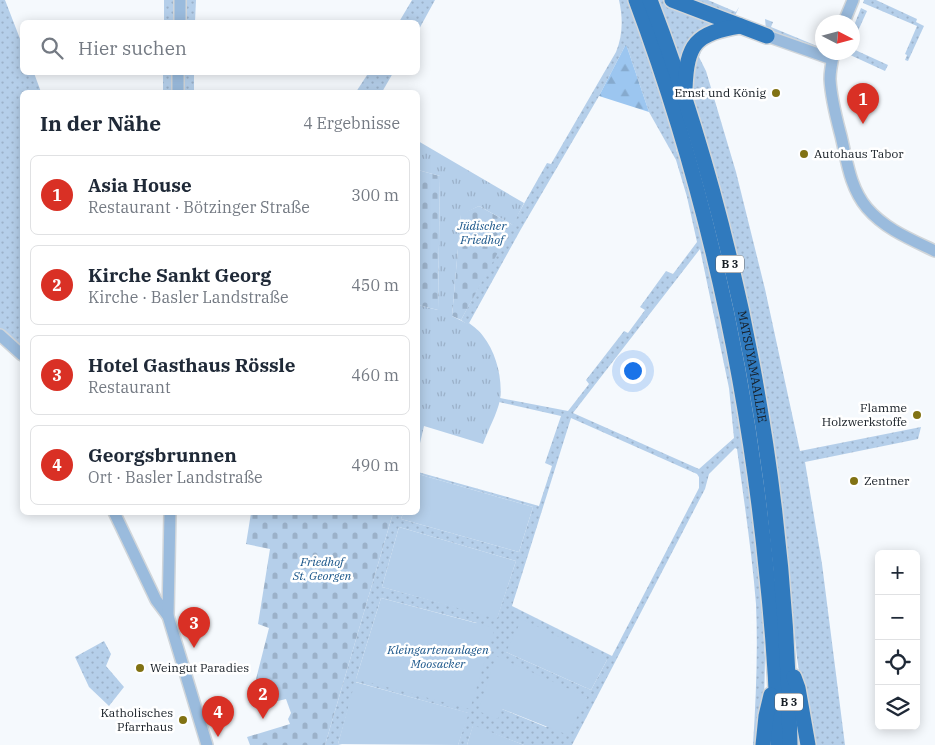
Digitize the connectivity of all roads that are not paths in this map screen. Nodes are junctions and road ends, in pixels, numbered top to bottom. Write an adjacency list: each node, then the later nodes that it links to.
1 (180, 0): 7 (street)
2 (636, 0): 22 (highway, MATSUYAMAALLEE / B 3)
3 (650, 0): 14 (highway, MATSUYAMAALLEE / B 3)
4 (672, 0): 8 (highway)
5 (853, 0): 6 (street)
6 (847, 15)
7 (180, 20)
8 (740, 26): 9 (highway); 14 (highway)
9 (766, 36): 10 (street)
10 (815, 51)
11 (832, 60): 15 (street)
12 (178, 75): 13 (street)
13 (178, 90)
14 (684, 97): 21 (highway, MATSUYAMAALLEE / B 3)
15 (935, 251)
16 (0, 335): 17 (street)
17 (20, 353)
18 (115, 515): 20 (street)
19 (170, 515): 20 (street)
20 (168, 616): 23 (street)
21 (788, 660): 26 (highway, MATSUYAMAALLEE / B 3); 27 (highway)
22 (775, 674): 24 (highway); 25 (highway, MATSUYAMAALLEE / B 3)
23 (207, 745)
24 (763, 745)
25 (778, 745)
26 (790, 745)
27 (808, 745)

